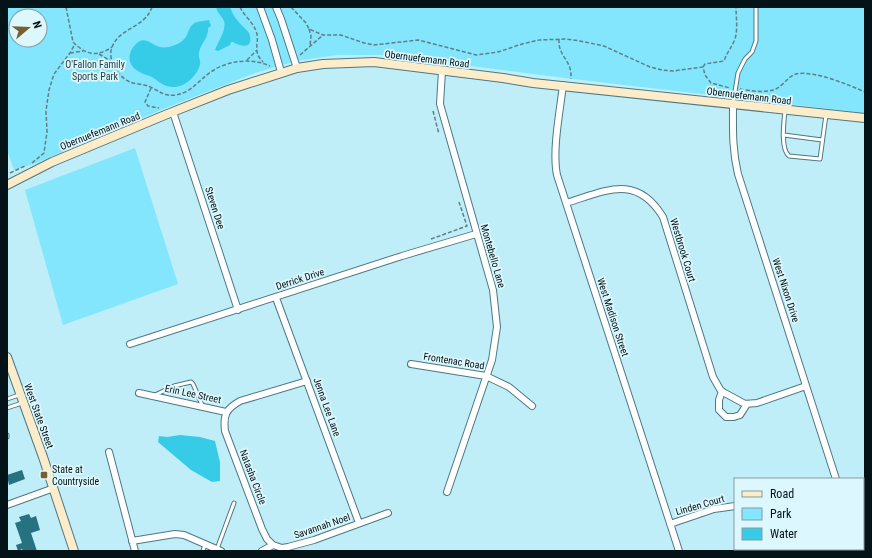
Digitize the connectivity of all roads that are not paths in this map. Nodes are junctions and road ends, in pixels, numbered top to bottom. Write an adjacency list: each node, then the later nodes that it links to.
1 (260, 7): 6 (street)
2 (276, 7): 4 (street)
3 (756, 7): 8 (lane)
4 (297, 68): 5 (street, Obernuefemann Road); 6 (street, Obernuefemann Road)
5 (442, 71): 7 (street, Obernuefemann Road); 17 (street, Montebello Lane)
6 (281, 72): 10 (street, Obernuefemann Road)
7 (563, 85): 8 (street, Obernuefemann Road); 16 (street, West Madison Street)
8 (733, 104): 9 (street, Obernuefemann Road); 25 (street, West Nixon Drive)
9 (785, 110): 11 (street, Obernuefemann Road); 13 (lane)
10 (173, 112): 15 (street, Obernuefemann Road); 19 (street, Steven Dee)
11 (827, 114): 12 (street, Obernuefemann Road); 14 (lane)
12 (865, 118)
13 (784, 135): 14 (lane); 14 (lane)
14 (822, 140)
15 (7, 185)
16 (566, 203): 26 (street, Westbrook Court); 46 (street, West Madison Street)
17 (476, 234): 18 (street, Derrick Drive); 23 (street, Montebello Lane)
18 (276, 298): 19 (street, Derrick Drive); 24 (street, Jenna Lee Lane)
19 (238, 310): 20 (street, Derrick Drive)
20 (130, 344)
21 (7, 357): 28 (street, West State Street)
22 (411, 364): 23 (street, Frontenac Road)
23 (486, 376): 33 (street, Frontenac Road); 40 (street, Montebello Lane)
24 (307, 381): 36 (street, Erin Lee Street); 45 (street, Jenna Lee Lane)
25 (806, 386): 32 (street); 38 (street, West Nixon Drive)
26 (722, 391): 32 (street); 32 (street)
27 (139, 393): 29 (street, Erin Lee Street)
28 (21, 394): 30 (lane); 31 (street, West State Street)
29 (153, 396): 34 (street, Erin Lee Street); 34 (lane)
30 (7, 399)
31 (24, 403): 35 (lane); 39 (street, West State Street)
32 (747, 404)
33 (532, 406)
34 (203, 407): 36 (street, Erin Lee Street)
35 (7, 408)
36 (226, 412): 49 (street, Natasha Circle)
37 (109, 452): 47 (street)
38 (836, 478)
39 (54, 488): 42 (street); 51 (street, West State Street)
40 (447, 492)
41 (234, 503): 50 (lane)
42 (7, 505)
43 (734, 505): 46 (street, Linden Court)
44 (388, 513): 45 (street, Savannah Noel)
45 (359, 523): 49 (street, Savannah Noel)
46 (670, 524): 55 (street, West Madison Street)
47 (132, 541): 48 (street); 52 (street)
48 (205, 544): 50 (street); 53 (lane)
49 (273, 545): 54 (street)
50 (219, 550)
51 (74, 551)
52 (135, 551)
53 (203, 551)
54 (262, 551)
55 (679, 551)

